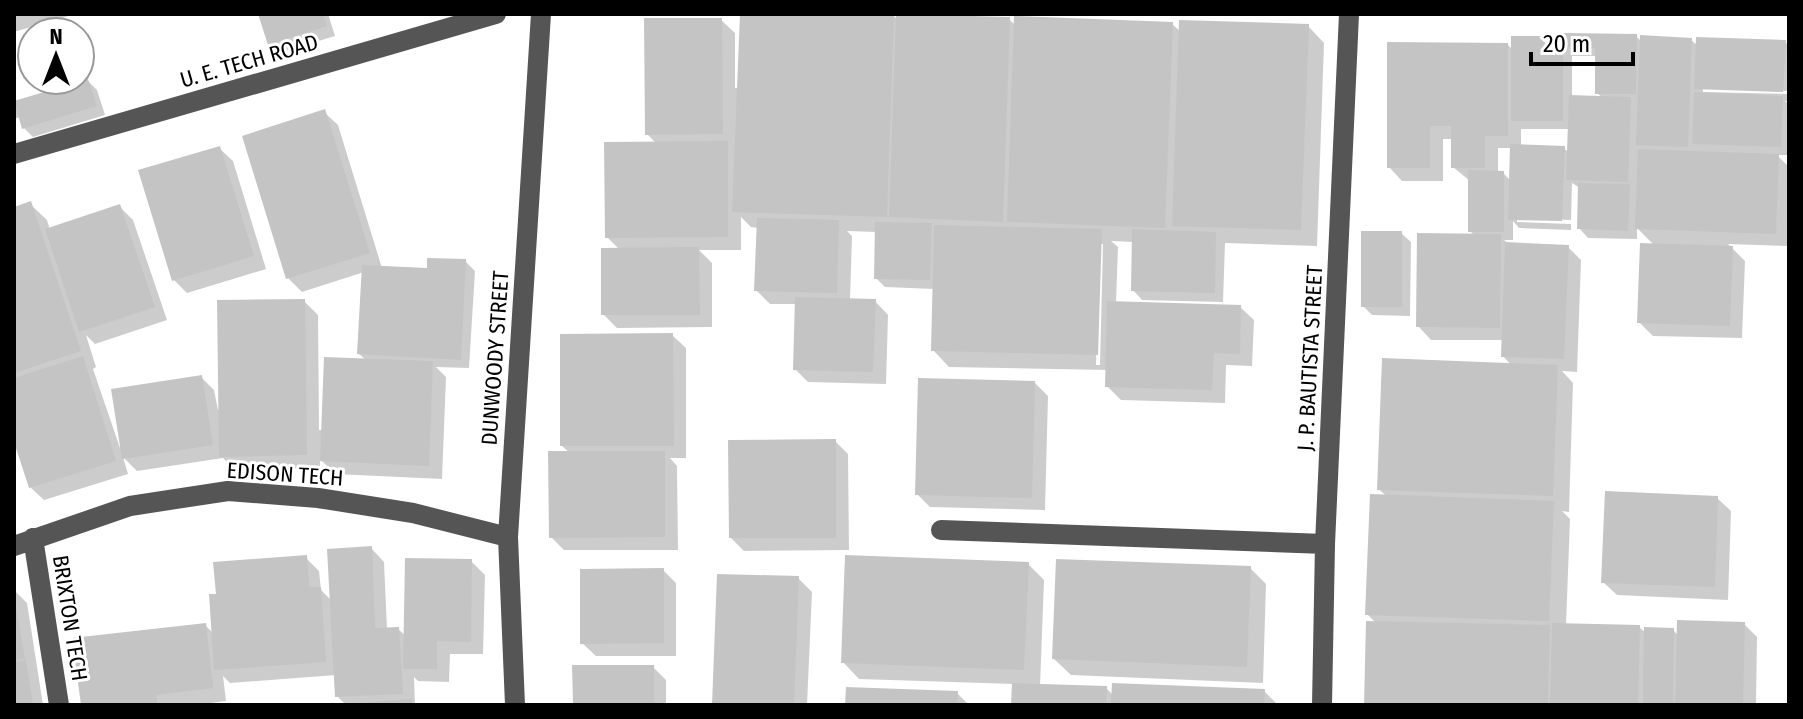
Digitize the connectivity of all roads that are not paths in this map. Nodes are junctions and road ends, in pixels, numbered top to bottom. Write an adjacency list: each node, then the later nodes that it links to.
1 (496, 14): 4 (street, U. E. TECH ROAD)
2 (541, 14): 6 (street, DUNWOODY STREET)
3 (1349, 14): 8 (street, J. P. BAUTISTA STREET)
4 (14, 154)
5 (941, 530): 8 (street)
6 (508, 537): 7 (street, EDISON TECH); 10 (street, DUNWOODY STREET)
7 (24, 542): 9 (street, BRIXTON TECH)
8 (1325, 544): 11 (street, J. P. BAUTISTA STREET)
9 (59, 705)
10 (515, 705)
11 (1322, 705)

